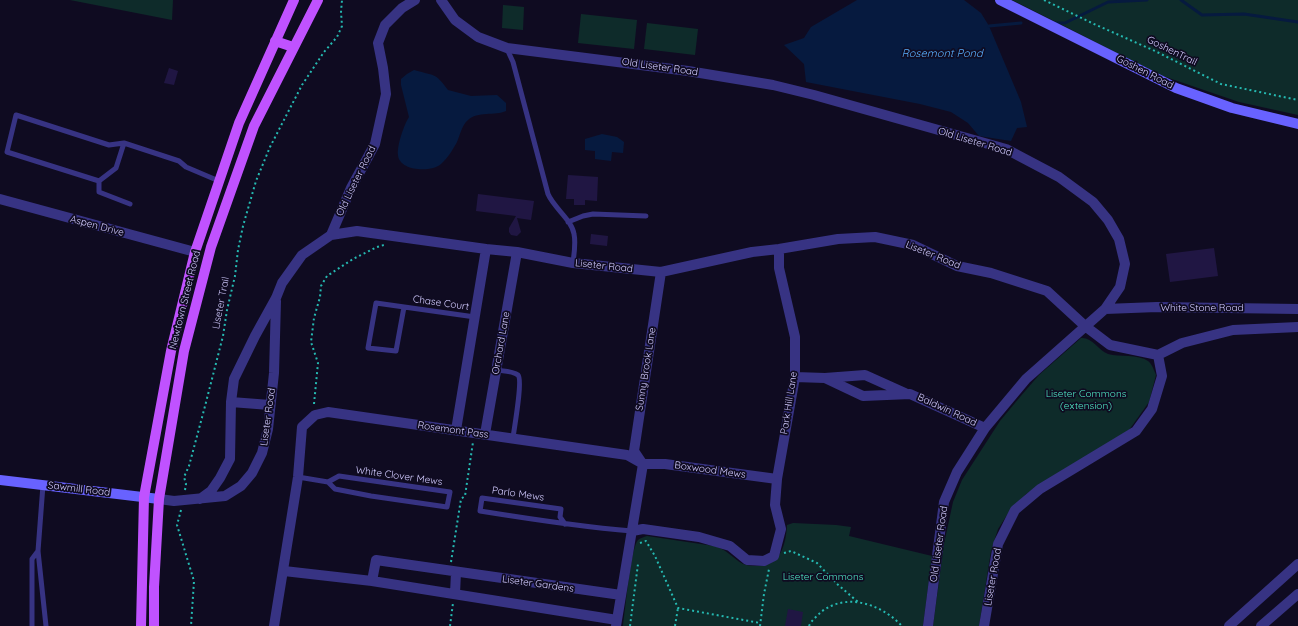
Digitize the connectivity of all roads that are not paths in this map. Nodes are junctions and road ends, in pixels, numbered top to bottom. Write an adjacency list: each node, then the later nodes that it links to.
1 (294, 0): 6 (main road, Newtown Street Road)
2 (318, 0): 7 (main road, Newtown Street Road)
3 (416, 0): 17 (street, Old Liseter Road)
4 (441, 0): 8 (street, Old Liseter Road)
5 (1000, 0): 9 (main road, Goshen Road)
6 (275, 41): 7 (main road); 12 (main road, Newtown Street Road)
7 (293, 47): 49 (main road, Newtown Street Road)
8 (507, 48): 16 (lane); 27 (street, Old Liseter Road)
9 (1298, 124)
10 (124, 143): 11 (lane); 11 (lane); 12 (lane)
11 (99, 181): 14 (lane)
12 (219, 181): 20 (main road, Newtown Street Road)
13 (0, 199): 20 (street, Aspen Drive)
14 (130, 204)
15 (646, 216): 16 (lane)
16 (568, 222): 22 (lane)
17 (331, 235): 18 (street, Liseter Road); 24 (street, Liseter Road)
18 (486, 249): 21 (street, Liseter Road); 28 (street)
19 (779, 249): 23 (street, Liseter Road); 29 (street, Liseter Road); 33 (street, Park Hill Lane)
20 (195, 252): 48 (main road, Newtown Street Road)
21 (517, 252): 22 (street, Liseter Road); 32 (street, Orchard Lane)
22 (573, 263): 23 (street, Liseter Road)
23 (661, 272): 42 (street, Sunny Brook Lane)
24 (276, 298): 36 (street, Liseter Road); 37 (street, Liseter Road)
25 (404, 307): 25 (lane, Chase Court); 28 (lane, Chase Court)
26 (1298, 308): 27 (street, White Stone Road)
27 (1105, 309): 29 (street, Old Liseter Road)
28 (475, 318): 39 (street)
29 (1085, 326): 31 (street, Liseter Road); 38 (street, Old Liseter Road)
30 (1298, 327): 31 (street)
31 (1158, 355): 68 (street, Liseter Road)
32 (496, 370): 40 (street, Orchard Lane); 41 (lane)
33 (795, 377): 34 (street, Baldwin Road); 44 (street, Park Hill Lane)
34 (825, 378): 35 (street, Baldwin Road); 35 (street, Baldwin Road)
35 (909, 394): 38 (street, Baldwin Road)
36 (232, 402): 37 (street); 50 (street, Liseter Road)
37 (270, 405): 50 (street, Liseter Road)
38 (986, 428): 67 (street, Old Liseter Road)
39 (456, 430): 40 (street, Rosemont Pass); 43 (street, Rosemont Pass)
40 (480, 434): 41 (street, Rosemont Pass)
41 (513, 438): 42 (street, Rosemont Pass)
42 (643, 464): 44 (street, Boxwood Mews); 52 (street)
43 (298, 477): 46 (lane, White Clover Mews); 55 (street, Rosemont Pass)
44 (777, 479): 52 (street, Park Hill Lane)
45 (0, 480): 47 (main road, Sawmill Road)
46 (328, 482): 46 (lane, White Clover Mews)
47 (43, 485): 48 (main road, Sawmill Road); 53 (lane)
48 (144, 497): 49 (main road, Sawmill Road); 64 (main road, Newtown Street Road)
49 (159, 499): 50 (street, Liseter Road); 65 (main road, Newtown Street Road)
50 (200, 499)
51 (565, 524): 51 (lane, Parlo Mews); 52 (lane, Parlo Mews)
52 (632, 531): 60 (street)
53 (38, 551): 62 (lane); 63 (lane)
54 (1298, 564): 69 (street)
55 (284, 571): 57 (street); 66 (street, Rosemont Pass)
56 (452, 572): 57 (street, Liseter Gardens); 58 (street); 60 (street, Liseter Gardens)
57 (372, 581): 58 (street)
58 (455, 594): 61 (street)
59 (1298, 594): 70 (street)
60 (621, 595): 61 (street)
61 (617, 623)
62 (32, 626)
63 (46, 626)
64 (141, 626)
65 (154, 626)
66 (274, 626)
67 (928, 626)
68 (985, 626)
69 (1229, 626)
70 (1261, 626)

